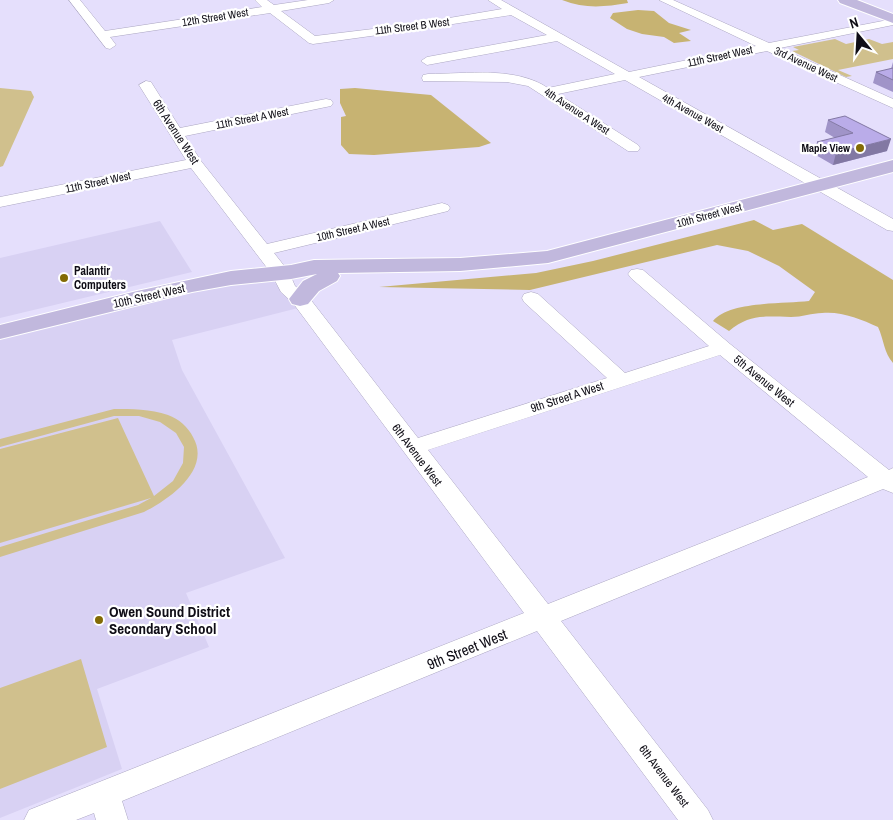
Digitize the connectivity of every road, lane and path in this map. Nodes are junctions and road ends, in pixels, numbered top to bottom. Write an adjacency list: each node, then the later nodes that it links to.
1 (74, 0): 10 (street)
2 (260, 0): 7 (street)
3 (329, 0): 7 (street, 12th Street West)
4 (493, 0): 8 (street, 4th Avenue West)
5 (664, 0): 13 (street, 3rd Avenue West)
6 (845, 0): 9 (main road)
7 (271, 9): 8 (street, 11th Street B West); 10 (street, 12th Street West)
8 (512, 11): 11 (street, 4th Avenue West)
9 (893, 20): 13 (street, 11th Street West)
10 (102, 35): 12 (street)
11 (558, 37): 14 (street); 15 (street, 4th Avenue West)
12 (110, 45)
13 (768, 46): 15 (street, 11th Street West); 20 (street, 3rd Avenue West)
14 (426, 61)
15 (626, 76): 18 (street, 11th Street West); 25 (street, 4th Avenue West)
16 (428, 78): 18 (street, 4th Avenue A West)
17 (146, 86): 21 (street, 6th Avenue West)
18 (547, 92): 22 (street, 4th Avenue A West)
19 (326, 103): 21 (street, 11th Street A West)
20 (893, 104)
21 (177, 132): 23 (street, 6th Avenue West)
22 (633, 148)
23 (195, 162): 26 (street, 11th Street West); 29 (street, 6th Avenue West)
24 (893, 166): 25 (main road, 10th Street West)
25 (821, 185): 28 (street, 4th Avenue West); 30 (main road, 10th Street West)
26 (0, 202)
27 (442, 208): 29 (street, 10th Street A West)
28 (893, 226)
29 (264, 250): 31 (street, 6th Avenue West)
30 (524, 260): 31 (main road, 10th Street West); 33 (main road, 10th Street West)
31 (289, 272): 33 (main road, 10th Street West); 35 (street, 6th Avenue West); 36 (main road, 10th Street West)
32 (637, 274): 37 (street, 5th Avenue West)
33 (330, 276): 35 (main road)
34 (531, 298): 38 (street)
35 (300, 299): 39 (street, 6th Avenue West)
36 (0, 332)
37 (723, 348): 38 (street, 9th Street A West); 40 (street, 5th Avenue West)
38 (620, 380): 39 (street, 9th Street A West)
39 (412, 448): 41 (street, 6th Avenue West)
40 (890, 480): 41 (street, 9th Street West)
41 (544, 618): 42 (street, 9th Street West); 44 (street, 6th Avenue West)
42 (109, 807): 43 (street, 9th Street West)
43 (40, 820)
44 (697, 820)

